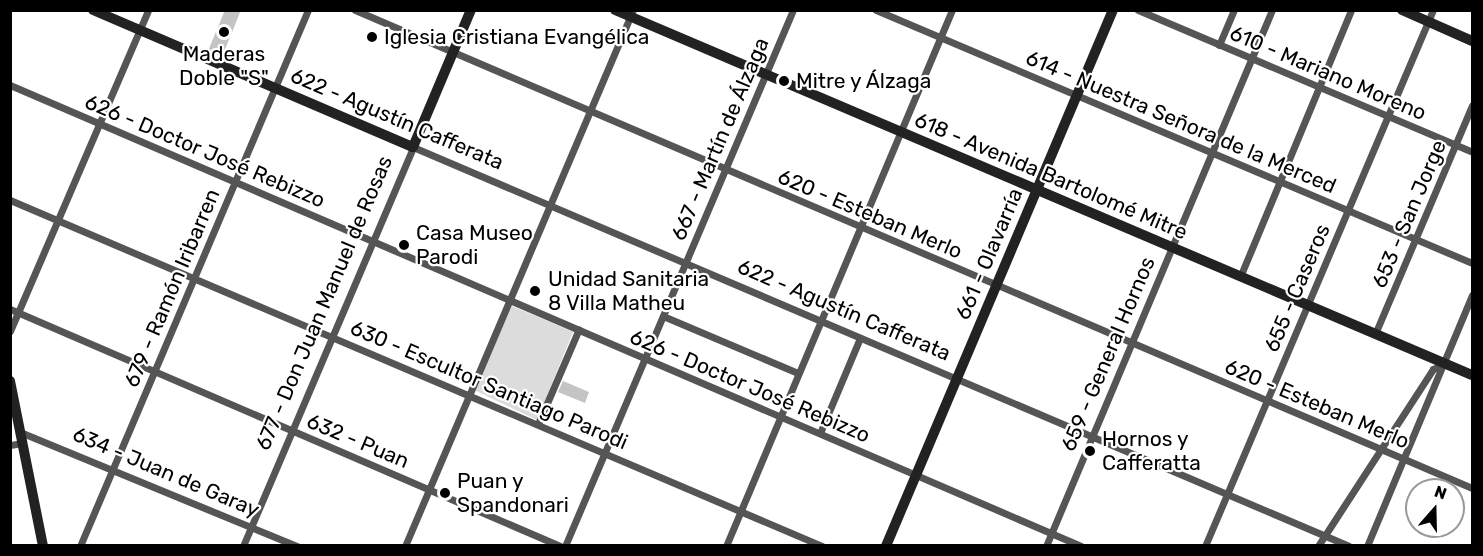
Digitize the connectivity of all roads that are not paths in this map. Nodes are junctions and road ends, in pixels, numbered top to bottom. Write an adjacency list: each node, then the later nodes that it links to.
1 (93, 10): 19 (main road, 622 - Agustín Cafferata)
2 (148, 10): 19 (street)
3 (308, 10): 28 (street, 679 - Ramón Iribarren)
4 (355, 10): 23 (street, 620 - Esteban Merlo)
5 (471, 10): 23 (main road, 677 - Don Juan Manuel de Rosas)
6 (615, 10): 17 (main road, 618 - Avenida Bartolomé Mitre)
7 (792, 10): 25 (street, 667 - Martín de Álzaga)
8 (876, 10): 20 (street, 614 - Nuestra Señora de la Merced)
9 (952, 10): 20 (street)
10 (1113, 10): 29 (main road, 661 - Olavarría)
11 (1138, 10): 22 (street, 610 - Mariano Moreno)
12 (1234, 10): 22 (street)
13 (1272, 10): 24 (street, 659 - General Hornos)
14 (1352, 10): 27 (street)
15 (1402, 10): 18 (main road)
16 (1433, 10): 18 (street, 655 - Caseros)
17 (632, 14): 25 (main road, 618 - Avenida Bartolomé Mitre); 31 (street)
18 (1428, 22): 21 (main road); 32 (street, 655 - Caseros)
19 (140, 30): 28 (main road, 622 - Agustín Cafferata); 33 (street)
20 (940, 38): 29 (street, 614 - Nuestra Señora de la Merced); 34 (street)
21 (1473, 41)
22 (1219, 45): 24 (street, 610 - Mariano Moreno)
23 (453, 53): 31 (street, 620 - Esteban Merlo); 36 (main road, 677 - Don Juan Manuel de Rosas)
24 (1252, 59): 27 (street, 610 - Mariano Moreno); 38 (street, 659 - General Hornos)
25 (765, 76): 34 (main road, 618 - Avenida Bartolomé Mitre); 39 (street, 667 - Martín de Álzaga)
26 (10, 85): 33 (street, 626 - Doctor José Rebizzo)
27 (1319, 87): 32 (street, 610 - Mariano Moreno); 40 (street)
28 (275, 88): 36 (main road, 622 - Agustín Cafferata); 41 (street, 679 - Ramón Iribarren)
29 (1077, 96): 38 (street, 614 - Nuestra Señora de la Merced); 42 (main road, 661 - Olavarría)
30 (1473, 106): 35 (street, 653 - San Jorge)
31 (589, 112): 39 (street, 620 - Esteban Merlo); 44 (street)
32 (1388, 117): 35 (street, 610 - Mariano Moreno); 45 (street, 655 - Caseros)
33 (99, 123): 41 (street, 626 - Doctor José Rebizzo); 46 (street)
34 (900, 133): 42 (main road, 618 - Avenida Bartolomé Mitre); 47 (street)
35 (1456, 145): 37 (street, 610 - Mariano Moreno); 48 (street, 653 - San Jorge)
36 (412, 147): 44 (street, 622 - Agustín Cafferata); 49 (street, 677 - Don Juan Manuel de Rosas)
37 (1473, 152)
38 (1211, 153): 40 (street, 614 - Nuestra Señora de la Merced); 50 (street, 659 - General Hornos)
39 (725, 170): 47 (street, 620 - Esteban Merlo); 52 (street, 667 - Martín de Álzaga)
40 (1280, 182): 45 (street, 614 - Nuestra Señora de la Merced); 54 (street)
41 (235, 183): 49 (street, 626 - Doctor José Rebizzo); 53 (street, 679 - Ramón Iribarren)
42 (1036, 192): 50 (main road, 618 - Avenida Bartolomé Mitre); 55 (main road, 661 - Olavarría)
43 (10, 200): 46 (street, 630 - Escultor Santiago Parodi)
44 (549, 206): 52 (street, 622 - Agustín Cafferata); 57 (street)
45 (1348, 211): 48 (street, 614 - Nuestra Señora de la Merced); 58 (street, 655 - Caseros)
46 (58, 219): 53 (street, 630 - Escultor Santiago Parodi); 59 (street)
47 (860, 228): 55 (street, 620 - Esteban Merlo); 61 (street)
48 (1416, 239): 51 (street, 614 - Nuestra Señora de la Merced); 64 (street, 653 - San Jorge)
49 (371, 242): 57 (street, 626 - Doctor José Rebizzo); 65 (street, 677 - Don Juan Manuel de Rosas)
50 (1171, 249): 54 (main road, 618 - Avenida Bartolomé Mitre); 67 (street, 659 - General Hornos)
51 (1473, 263)
52 (685, 264): 60 (street, 667 - Martín de Álzaga); 61 (street, 622 - Agustín Cafferata)
53 (195, 277): 65 (street, 630 - Escultor Santiago Parodi); 70 (street, 679 - Ramón Iribarren)
54 (1240, 277): 58 (main road, 618 - Avenida Bartolomé Mitre)
55 (996, 286): 67 (street, 620 - Esteban Merlo); 73 (main road, 661 - Olavarría)
56 (1473, 295): 69 (street)
57 (509, 300): 62 (street, 626 - Doctor José Rebizzo); 75 (street)
58 (1308, 305): 64 (main road, 618 - Avenida Bartolomé Mitre); 76 (street, 655 - Caseros)
59 (14, 311): 63 (street); 70 (street, 632 - Puan)
60 (663, 316): 68 (street, 667 - Martín de Álzaga); 71 (street)
61 (820, 321): 66 (street, 622 - Agustín Cafferata); 71 (street)
62 (579, 329): 68 (street, 626 - Doctor José Rebizzo); 78 (street)
63 (10, 331)
64 (1375, 334): 69 (main road, 618 - Avenida Bartolomé Mitre)
65 (332, 336): 75 (street, 630 - Escultor Santiago Parodi); 79 (street, 677 - Don Juan Manuel de Rosas)
66 (860, 338): 73 (street, 622 - Agustín Cafferata); 80 (street)
67 (1131, 344): 76 (street, 620 - Esteban Merlo); 82 (street, 659 - General Hornos)
68 (645, 358): 77 (street, 626 - Doctor José Rebizzo); 85 (street, 667 - Martín de Álzaga)
69 (1444, 364): 72 (main road, 618 - Avenida Bartolomé Mitre); 84 (street); 86 (street)
70 (154, 372): 79 (street, 632 - Puan); 87 (street, 679 - Ramón Iribarren)
71 (798, 373): 77 (street)
72 (1473, 375)
73 (957, 380): 82 (street, 622 - Agustín Cafferata); 88 (main road, 661 - Olavarría)
74 (10, 381): 81 (main road)
75 (469, 395): 78 (street, 630 - Escultor Santiago Parodi); 90 (street)
76 (1267, 401): 84 (street, 620 - Esteban Merlo); 91 (street, 655 - Caseros)
77 (781, 417): 80 (street, 626 - Doctor José Rebizzo); 92 (street)
78 (538, 424): 85 (street, 630 - Escultor Santiago Parodi)
79 (291, 430): 90 (street, 632 - Puan); 93 (street, 677 - Don Juan Manuel de Rosas)
80 (820, 433): 88 (street, 626 - Doctor José Rebizzo)
81 (21, 437): 83 (street); 87 (street, 634 - Juan de Garay); 96 (main road)
82 (1091, 437): 91 (street, 622 - Agustín Cafferata); 94 (street, 659 - General Hornos)
83 (10, 445)
84 (1381, 448): 86 (street, 620 - Esteban Merlo); 95 (street)
85 (605, 453): 92 (street, 630 - Escultor Santiago Parodi); 102 (street, 667 - Martín de Álzaga)
86 (1405, 459): 89 (street, 620 - Esteban Merlo); 111 (street)
87 (114, 467): 93 (street, 634 - Juan de Garay); 97 (street, 679 - Ramón Iribarren)
88 (916, 476): 94 (street, 626 - Doctor José Rebizzo); 105 (main road, 661 - Olavarría)
89 (1473, 488)
90 (429, 489): 100 (street); 101 (street, 632 - Puan)
91 (1227, 495): 95 (street, 622 - Agustín Cafferata); 108 (street, 655 - Caseros)
92 (741, 511): 103 (street); 104 (street, 630 - Escultor Santiago Parodi)
93 (251, 526): 98 (street, 677 - Don Juan Manuel de Rosas); 99 (street, 634 - Juan de Garay)
94 (1051, 533): 106 (street, 659 - General Hornos); 107 (street, 626 - Doctor José Rebizzo)
95 (1325, 535): 109 (street); 110 (street, 622 - Agustín Cafferata)
96 (43, 546)
97 (80, 546)
98 (243, 546)
99 (297, 546)
100 (405, 546)
101 (560, 546)
102 (565, 546)
103 (726, 546)
104 (822, 546)
105 (886, 546)
106 (1046, 546)
107 (1081, 546)
108 (1205, 546)
109 (1318, 546)
110 (1349, 546)
111 (1368, 546)

